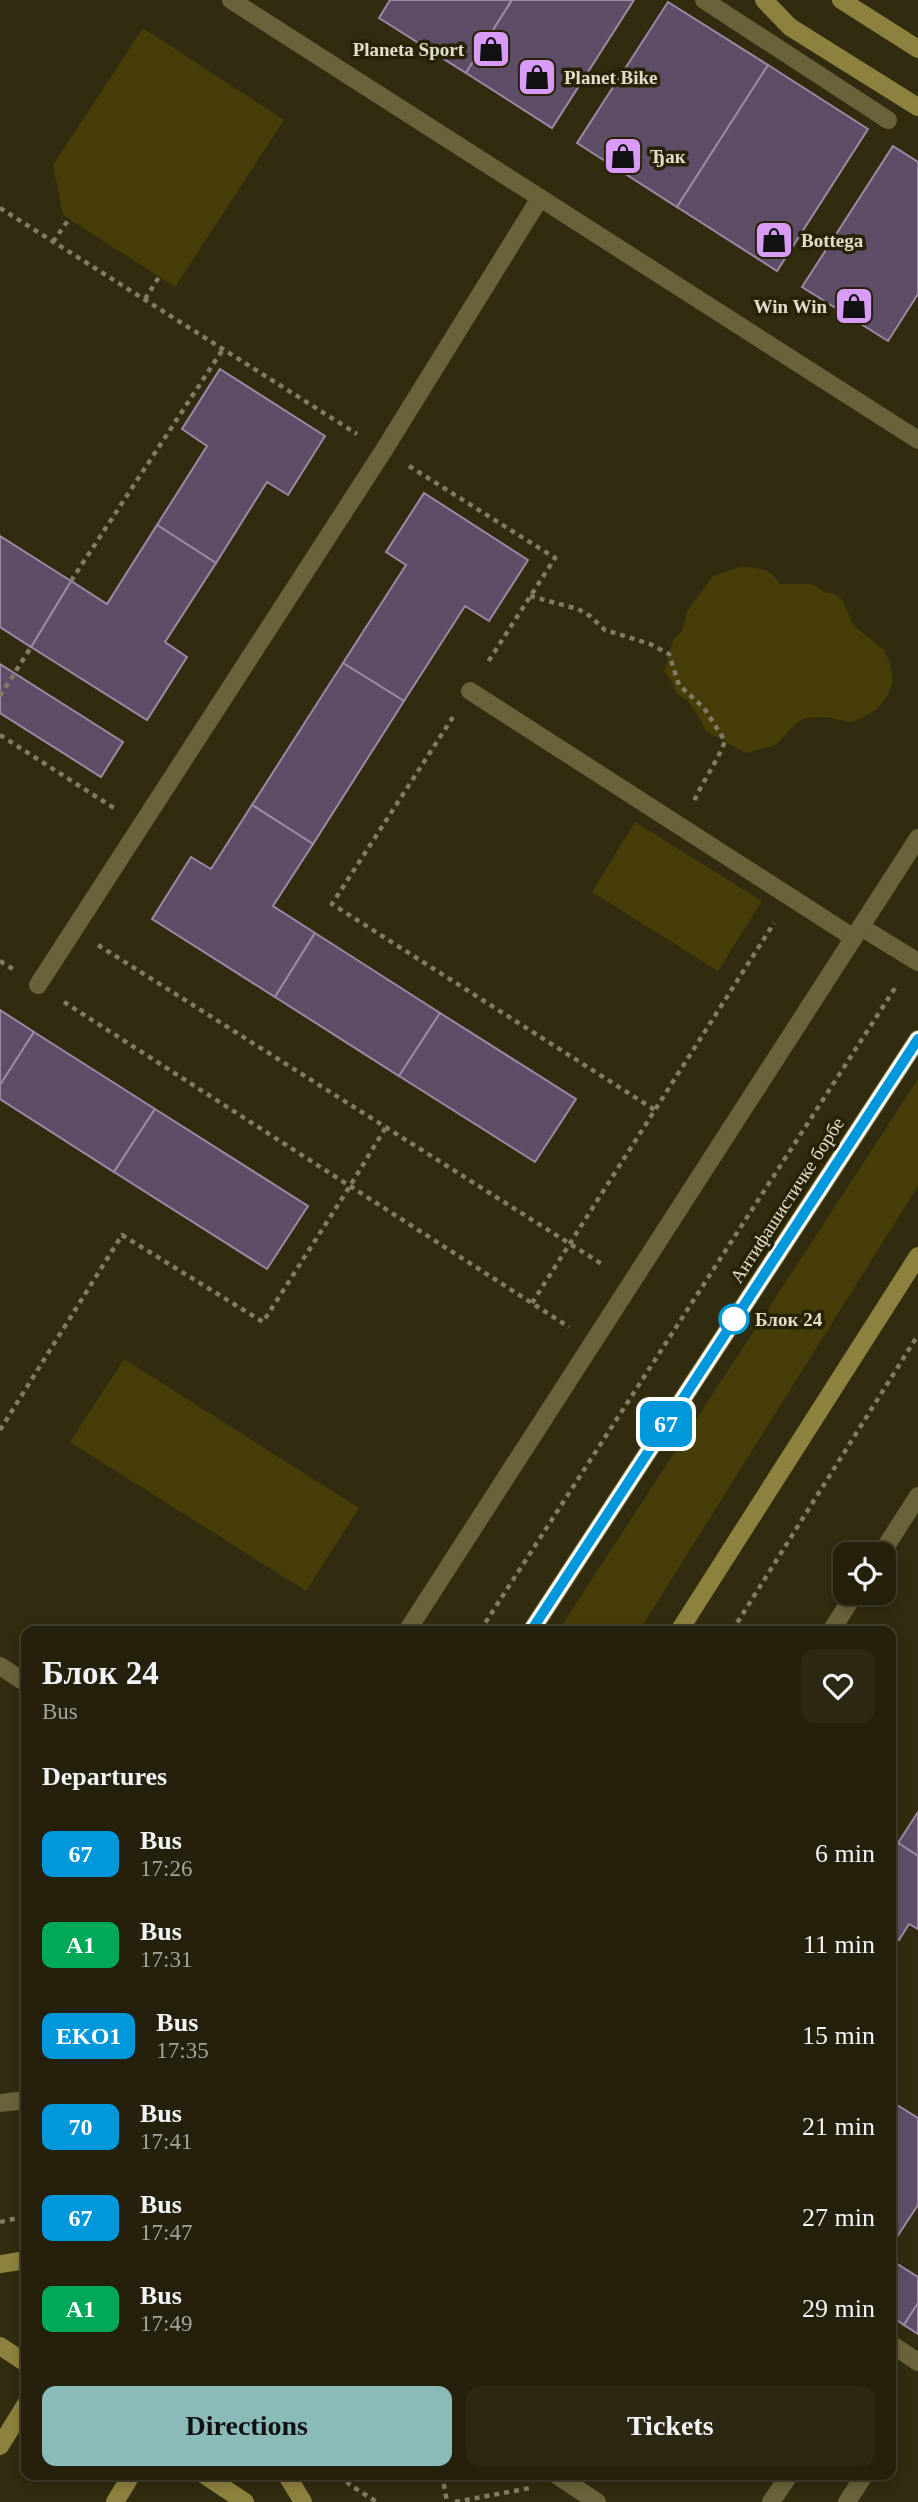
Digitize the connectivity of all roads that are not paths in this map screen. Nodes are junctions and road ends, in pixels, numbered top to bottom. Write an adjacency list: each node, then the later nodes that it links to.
1 (231, 0): 8 (street)
2 (704, 0): 7 (street)
3 (764, 0): 6 (street)
4 (841, 0): 5 (street)
5 (918, 49)
6 (918, 107)
7 (888, 120)
8 (540, 198): 9 (street); 14 (street)
9 (918, 440)
10 (470, 691): 12 (street)
11 (918, 838): 12 (street)
12 (857, 933): 13 (street); 20 (street)
13 (916, 961)
14 (38, 985)
15 (918, 1039): 21 (street, Антифашистичке борбе)
16 (918, 1256): 22 (street)
17 (918, 1496): 18 (street)
18 (889, 1542)
19 (848, 1605): 23 (street)
20 (410, 1626)
21 (534, 1626)
22 (682, 1626)
23 (834, 1626)
24 (0, 1666): 25 (street)
25 (21, 1680)
26 (21, 2101): 27 (street)
27 (0, 2103)
28 (21, 2261): 29 (street)
29 (0, 2264)
30 (0, 2346): 32 (street)
31 (896, 2347): 33 (street)
32 (21, 2360)
33 (918, 2362)
34 (21, 2412): 35 (street)
35 (0, 2446)
36 (128, 2480): 42 (street)
37 (212, 2480): 43 (street)
38 (290, 2480): 44 (street)
39 (564, 2480): 45 (street)
40 (786, 2480): 46 (street)
41 (861, 2480): 47 (street)
42 (115, 2502)
43 (245, 2502)
44 (303, 2502)
45 (597, 2502)
46 (771, 2502)
47 (847, 2502)

